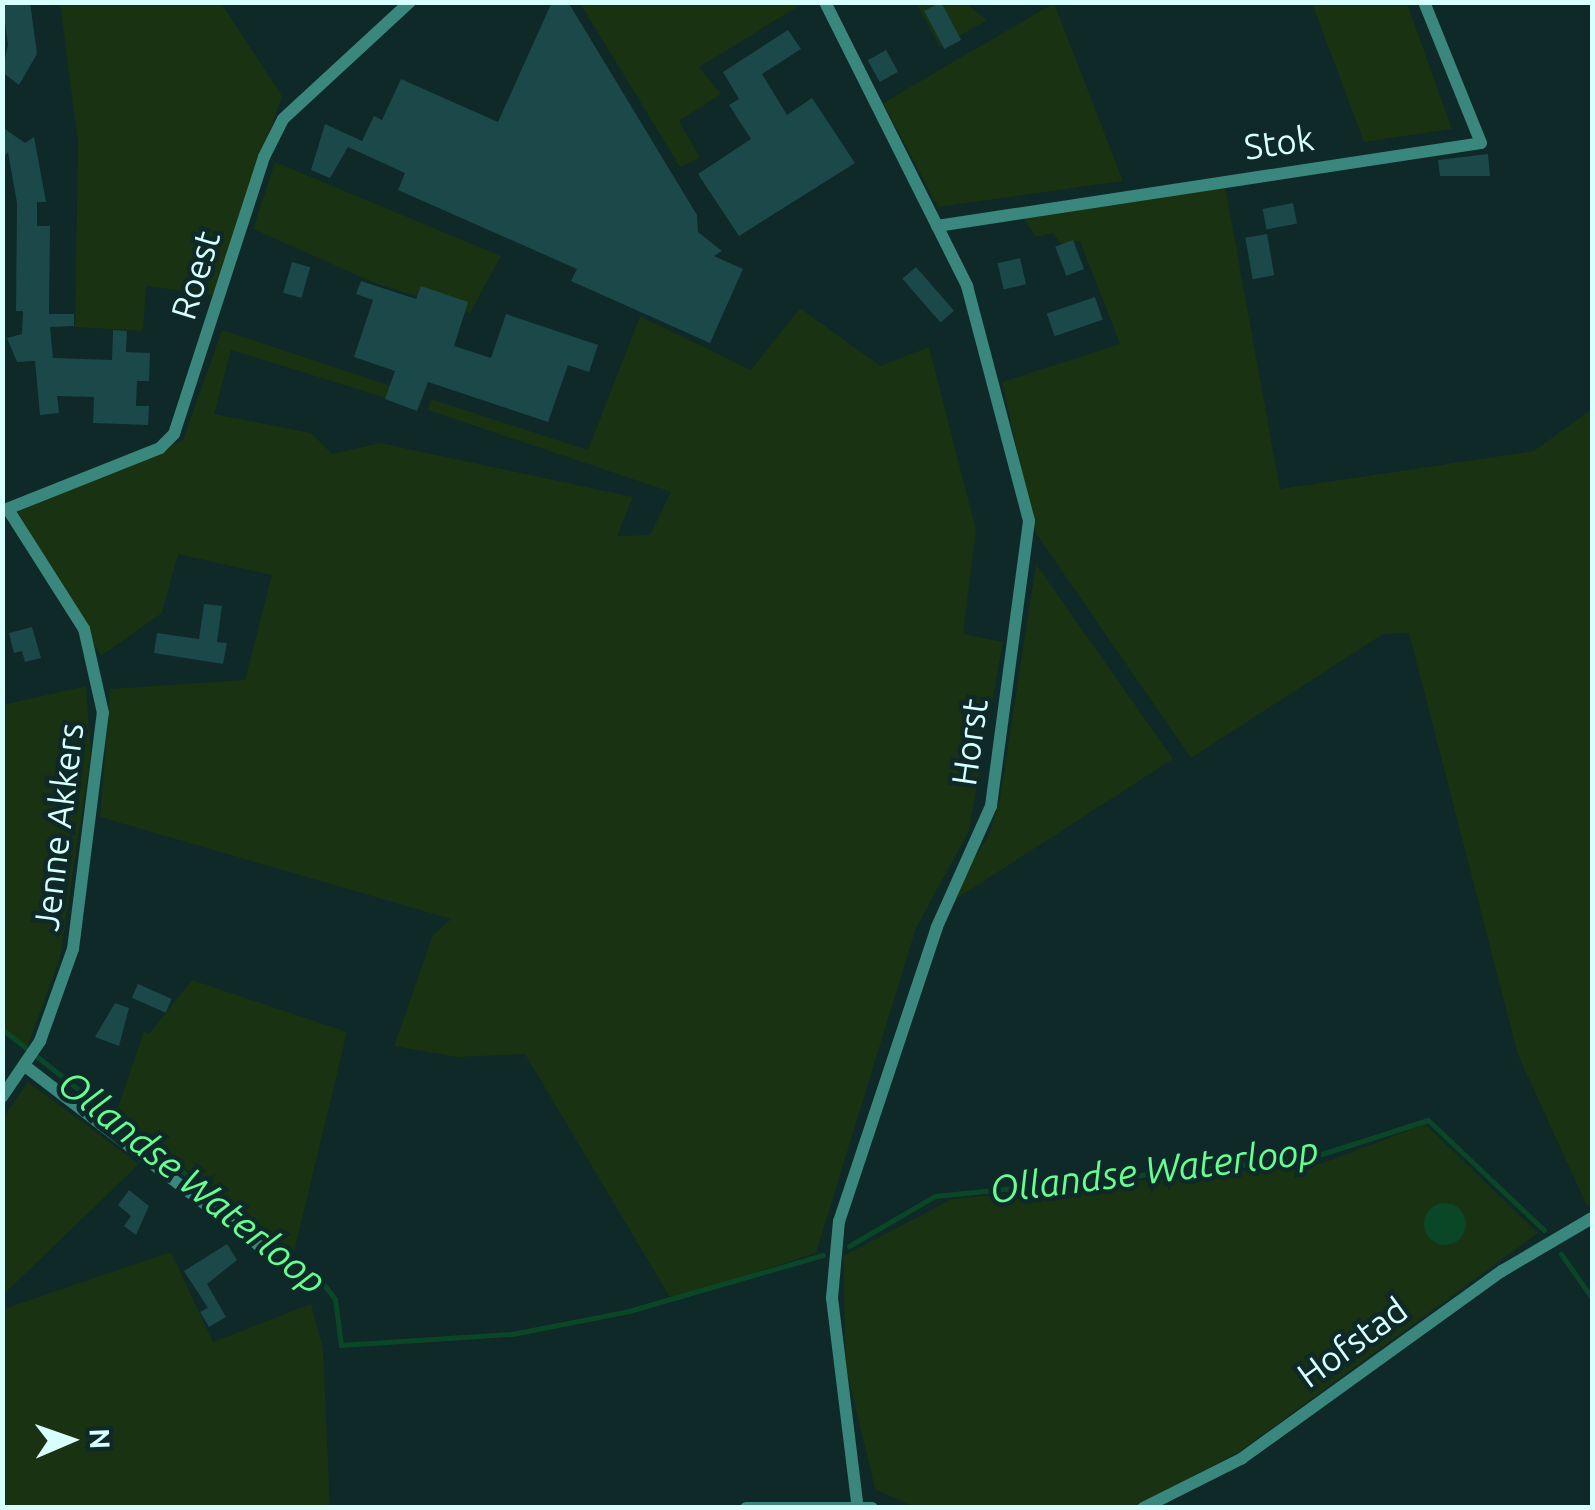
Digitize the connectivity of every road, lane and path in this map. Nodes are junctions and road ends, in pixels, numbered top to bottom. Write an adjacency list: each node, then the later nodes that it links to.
1 (410, 2): 5 (street, Roest)
2 (826, 2): 4 (street, Horst)
3 (1424, 2): 4 (street, Stok)
4 (937, 226): 10 (street, Horst)
5 (6, 511): 6 (street, Jenne Akkers)
6 (27, 1062): 7 (street, Jenne Akkers); 9 (street)
7 (2, 1096)
8 (1592, 1218): 13 (street, Hofstad)
9 (271, 1255)
10 (857, 1504): 11 (street); 12 (street)
11 (746, 1508)
12 (872, 1508)
13 (1143, 1508)

